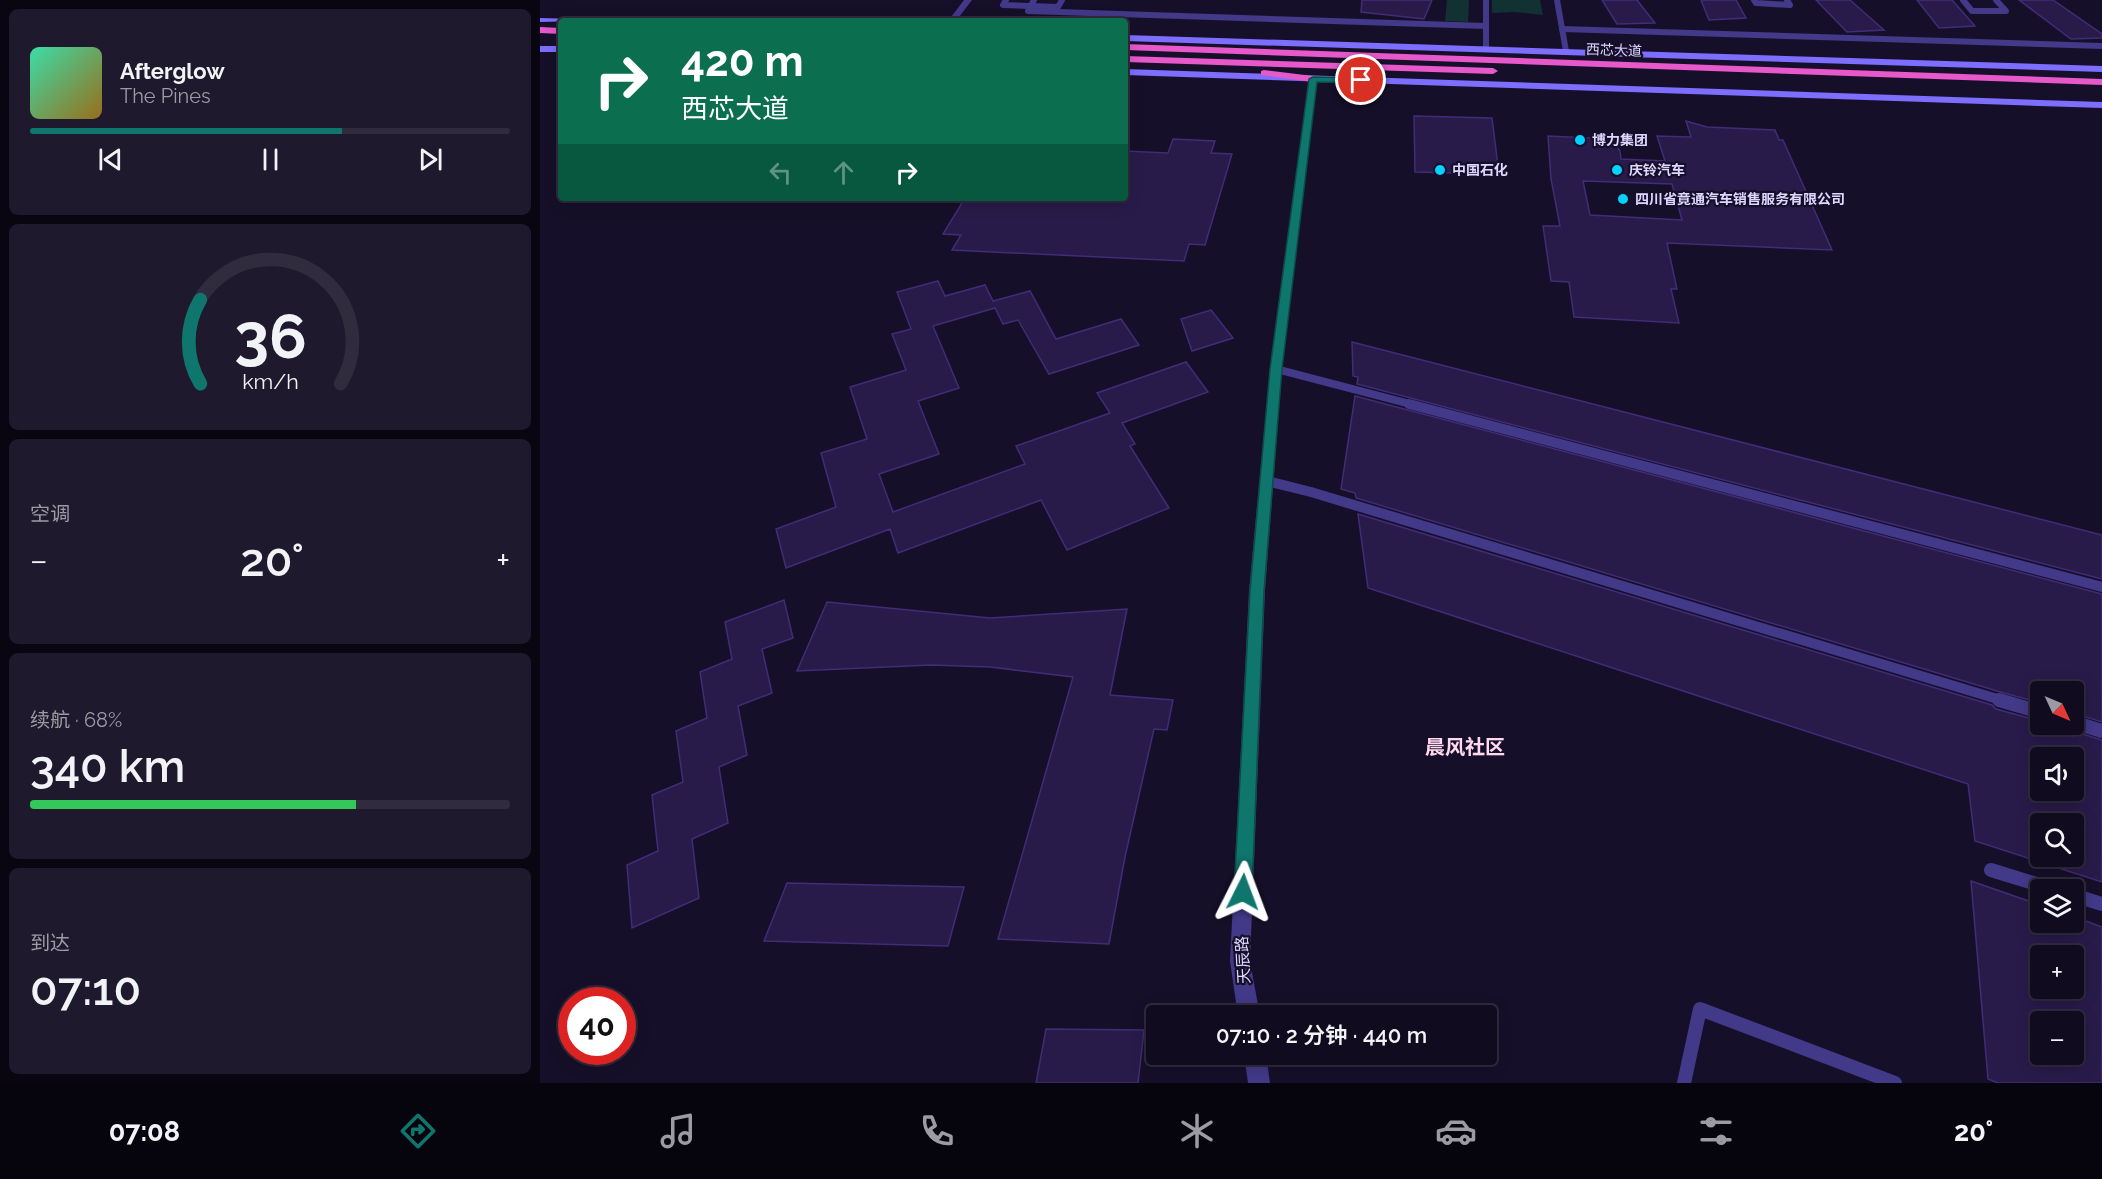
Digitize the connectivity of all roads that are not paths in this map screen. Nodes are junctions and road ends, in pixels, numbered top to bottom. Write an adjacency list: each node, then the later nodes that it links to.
1 (968, 0): 11 (street)
2 (1006, 0): 10 (lane)
3 (1062, 0): 10 (lane)
4 (1486, 0): 14 (lane)
5 (1557, 0): 15 (lane)
6 (1754, 0): 7 (lane)
7 (1787, 0)
8 (1963, 0): 9 (lane)
9 (1996, 0)
10 (1032, 3): 14 (lane)
11 (954, 18)
12 (540, 20): 13 (main road)
13 (558, 20)
14 (1486, 26): 25 (lane)
15 (1562, 29): 21 (lane); 27 (lane)
16 (540, 30): 17 (highway)
17 (558, 31)
18 (540, 39): 20 (highway)
19 (1128, 39): 25 (main road, 西芯大道)
20 (558, 40)
21 (2102, 46)
22 (1128, 47): 23 (highway, 西芯大道)
23 (1161, 48): 27 (highway); 33 (highway, 西芯大道)
24 (540, 49): 26 (main road)
25 (1486, 49): 27 (main road, 西芯大道)
26 (558, 50)
27 (1566, 51): 30 (main road, 西芯大道)
28 (1128, 59): 34 (highway, 西芯大道)
29 (1128, 66): 32 (highway)
30 (2102, 69)
31 (1128, 72): 32 (main road)
32 (1313, 79): 35 (main road); 36 (street, 天辰路)
33 (2102, 82)
34 (2102, 92)
35 (2102, 105)
36 (1276, 369): 37 (street, 天辰路); 38 (lane)
37 (1267, 482): 39 (lane); 46 (street, 天辰路)
38 (2102, 587)
39 (2030, 709)
40 (2084, 725): 41 (lane)
41 (2102, 730)
42 (1991, 870): 43 (lane)
43 (2030, 882)
44 (2084, 898): 45 (lane)
45 (2102, 904)
46 (1246, 1005)
47 (1256, 1065): 48 (street)
48 (1259, 1083)
49 (1684, 1083): 50 (lane)
50 (1895, 1083)

